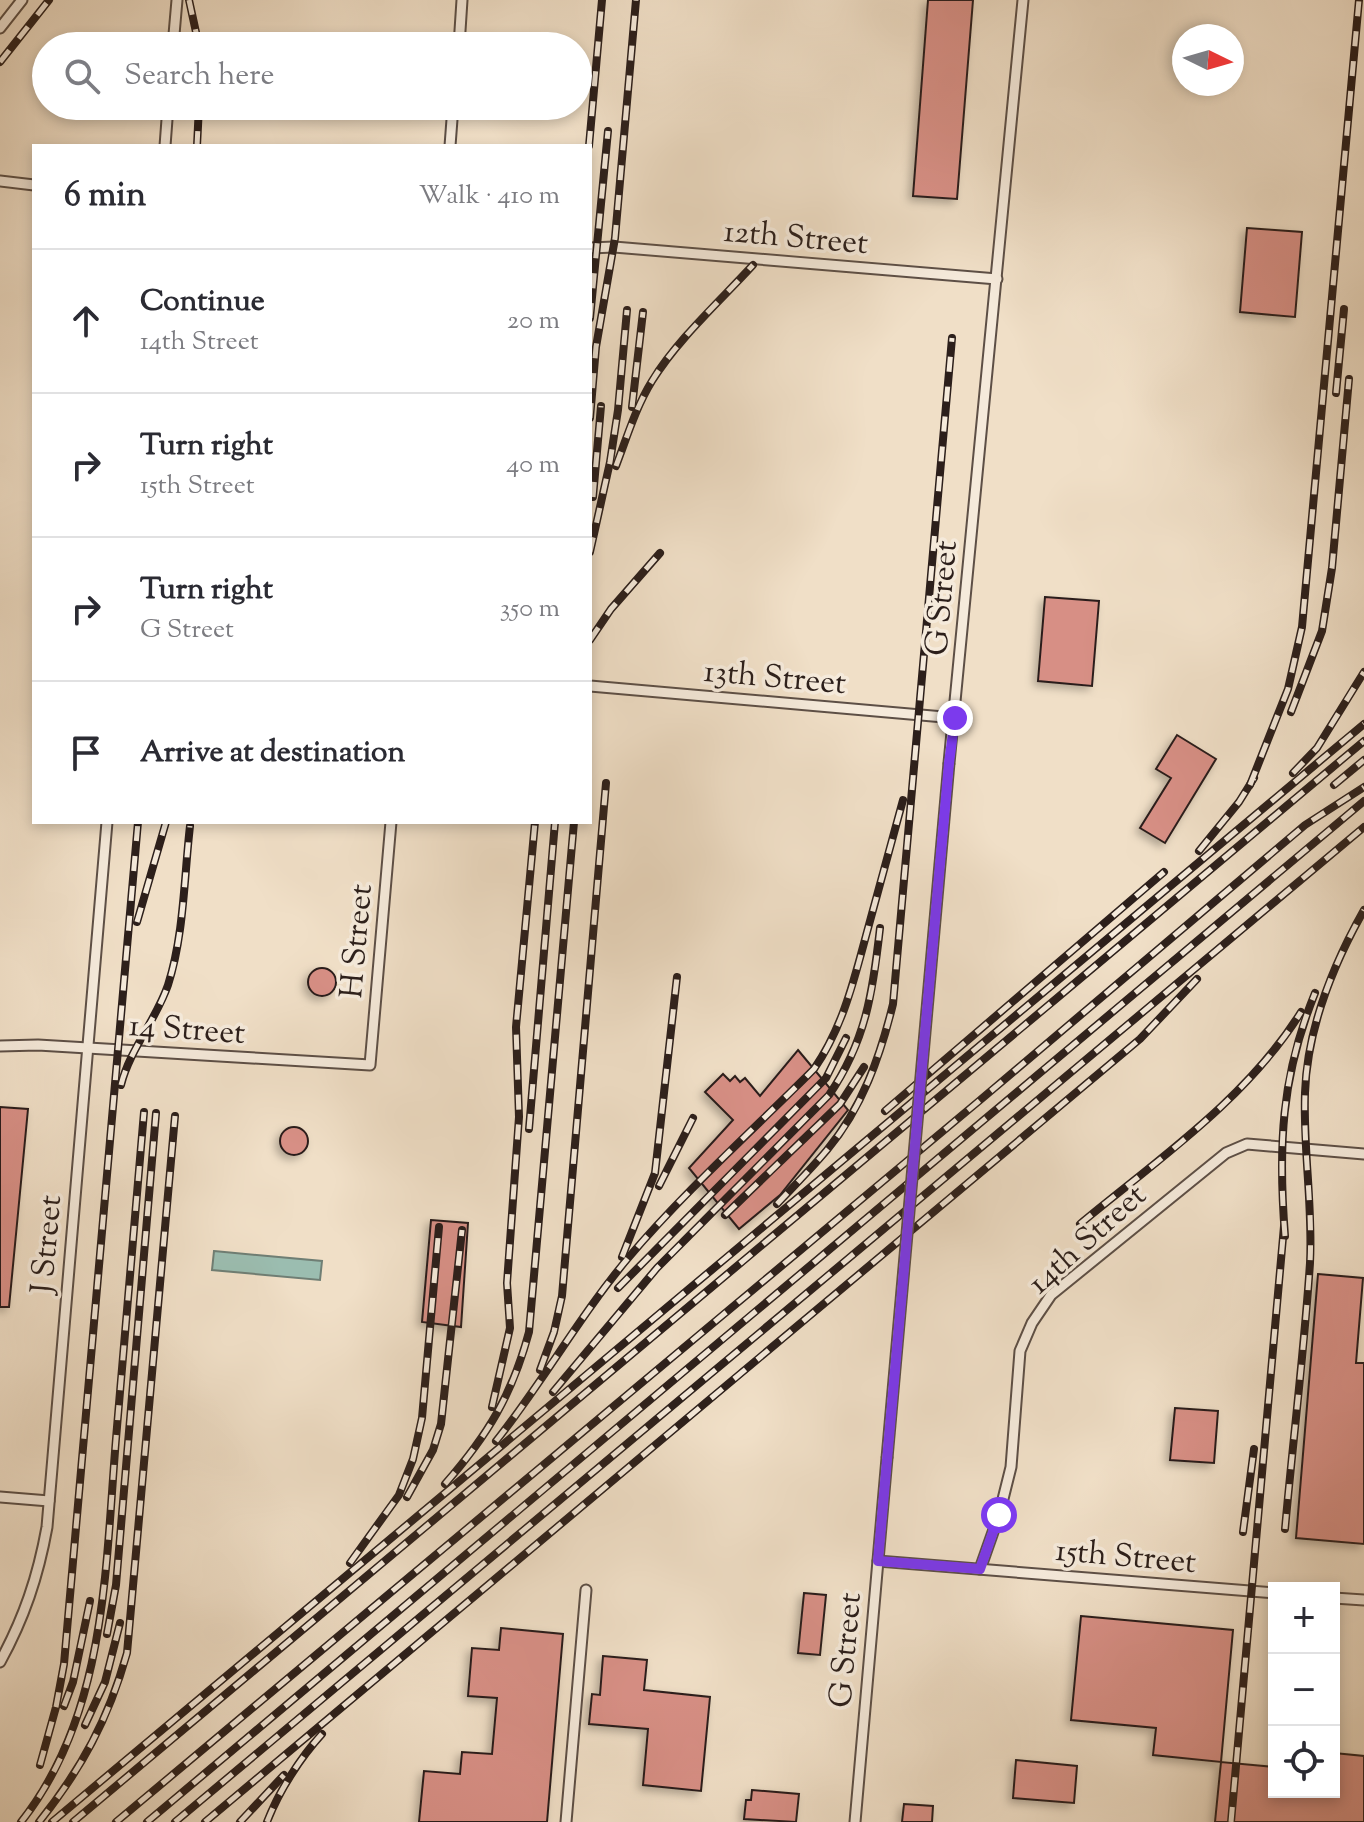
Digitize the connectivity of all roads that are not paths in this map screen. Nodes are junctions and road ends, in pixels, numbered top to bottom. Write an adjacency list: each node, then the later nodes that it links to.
1 (22, 0): 5 (lane)
2 (177, 0): 6 (lane)
3 (462, 0): 7 (lane)
4 (1023, 0): 15 (lane, G Street)
5 (0, 28)
6 (174, 32)
7 (460, 32)
8 (167, 120): 10 (lane)
9 (452, 120): 11 (lane)
10 (165, 144)
11 (450, 144)
12 (0, 181): 13 (lane)
13 (32, 185)
14 (592, 248): 15 (lane, 12th Street)
15 (997, 279): 17 (lane, G Street)
16 (592, 686): 17 (lane, 13th Street)
17 (955, 718): 26 (lane, G Street, bridge)
18 (107, 824): 21 (lane, J Street)
19 (391, 824): 22 (lane, H Street)
20 (0, 1046): 21 (lane, 14 Street)
21 (88, 1049): 22 (lane, 14 Street); 25 (lane, J Street)
22 (370, 1065)
23 (1364, 1154): 27 (lane, 14th Street)
24 (0, 1497): 25 (lane)
25 (49, 1501): 32 (lane, J Street)
26 (878, 1561): 27 (lane, 15th Street); 34 (lane, G Street)
27 (980, 1569): 29 (lane, 15th Street)
28 (586, 1590): 33 (lane)
29 (1268, 1593)
30 (1340, 1598): 31 (lane)
31 (1364, 1600)
32 (0, 1662)
33 (566, 1822)
34 (855, 1822)

